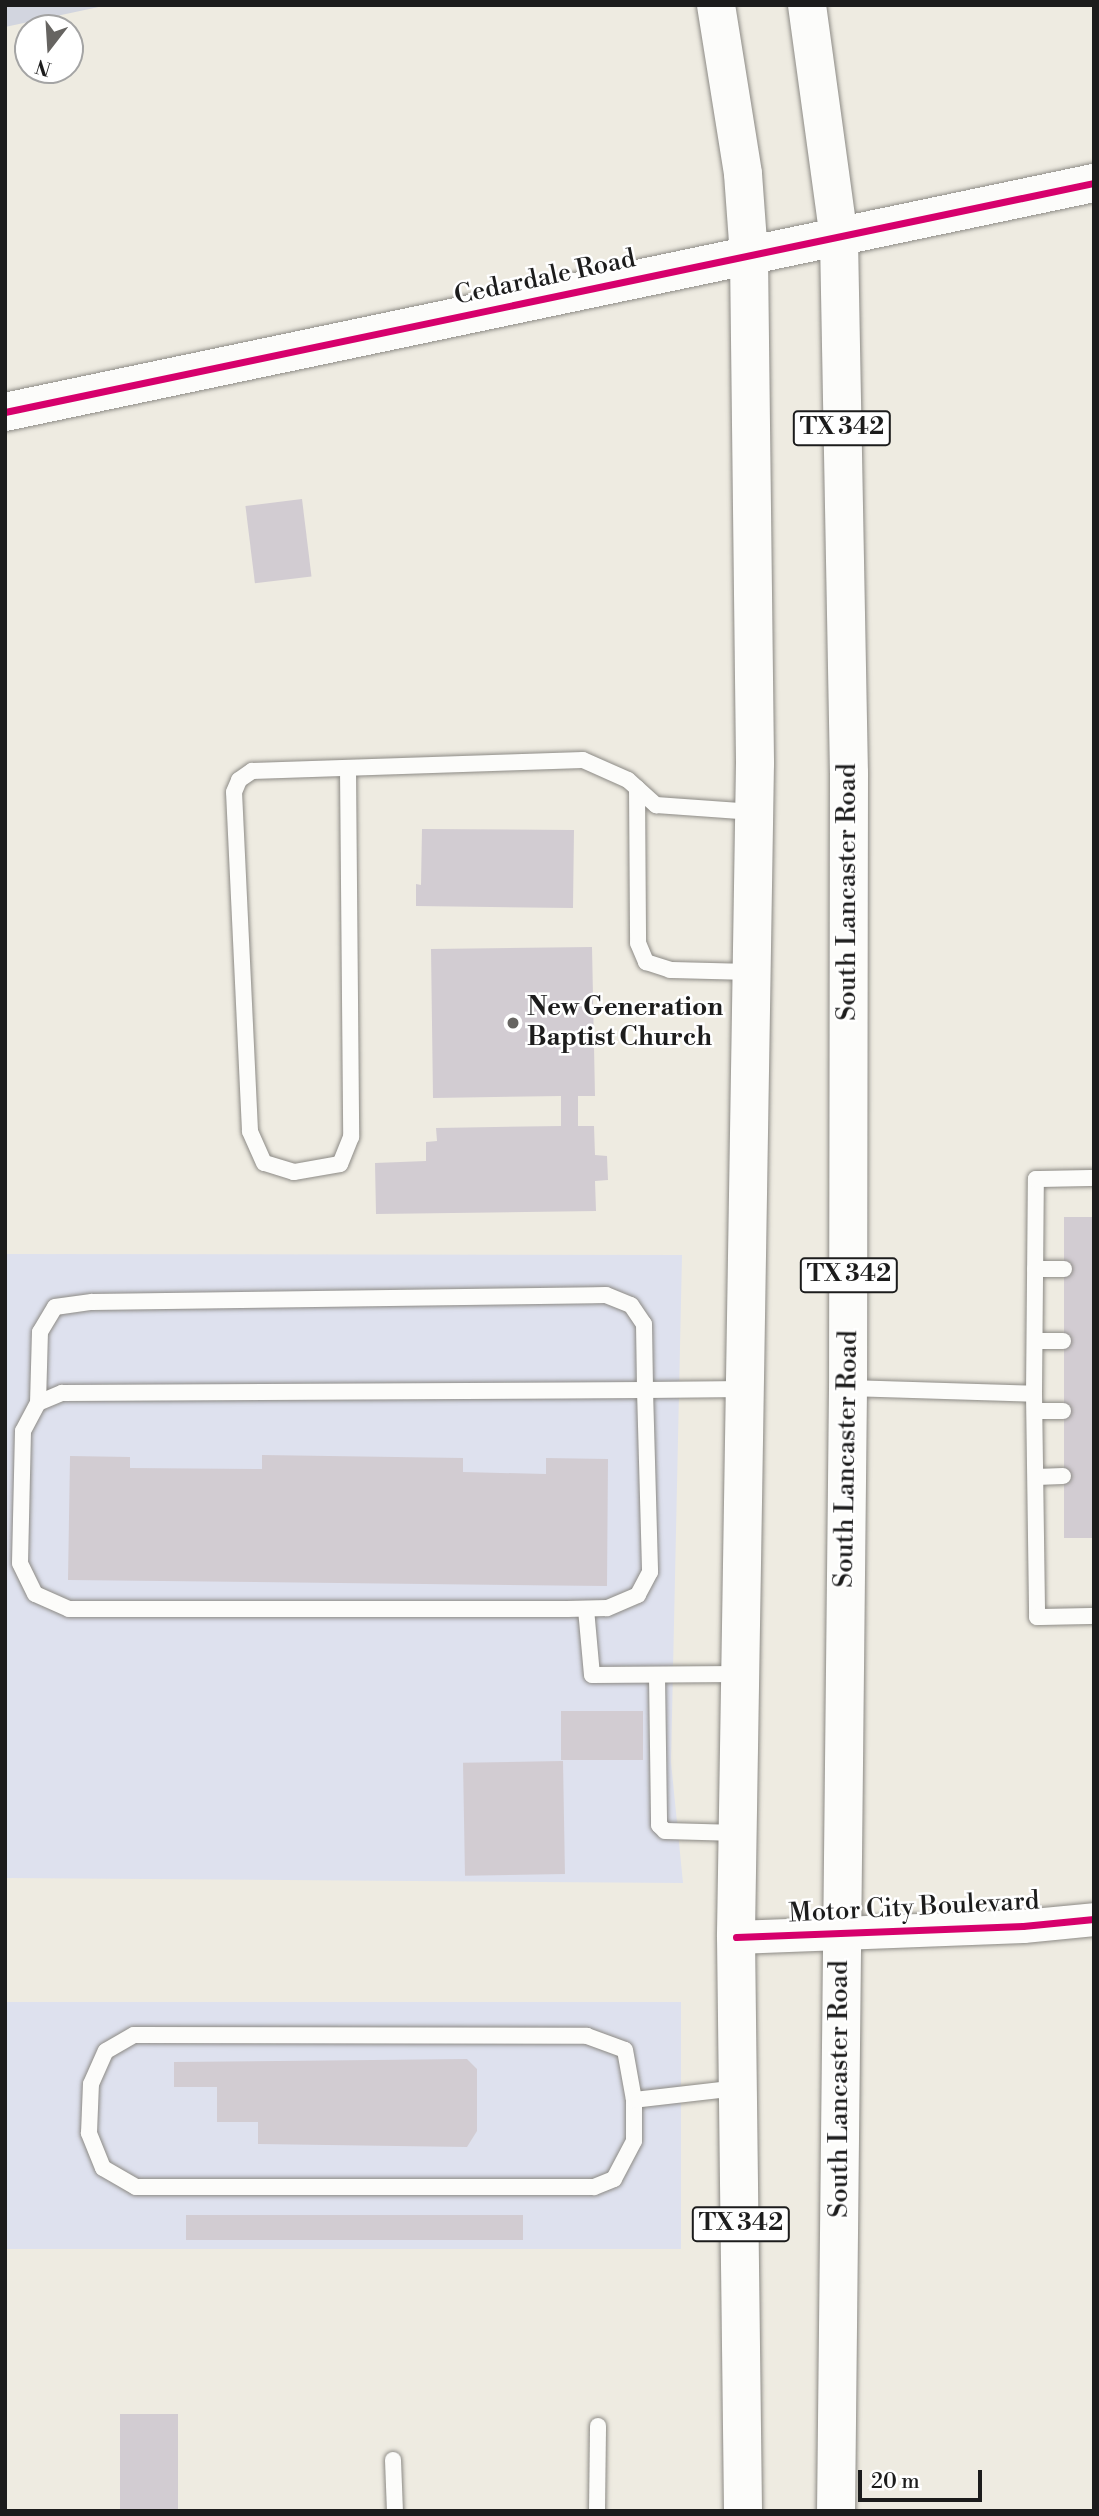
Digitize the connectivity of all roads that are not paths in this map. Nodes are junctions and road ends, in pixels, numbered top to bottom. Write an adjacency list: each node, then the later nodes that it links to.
1 (716, 5): 5 (main road, TX 342)
2 (807, 5): 4 (main road, TX 342)
3 (1094, 183): 4 (main road, Cedardale Road)
4 (838, 239): 5 (main road, Cedardale Road); 16 (main road, South Lancaster Road / TX 342)
5 (749, 256): 6 (main road, Cedardale Road); 9 (main road, TX 342)
6 (5, 412)
7 (348, 769): 7 (lane); 8 (lane)
8 (637, 788): 9 (lane); 10 (lane)
9 (754, 811): 10 (main road, TX 342)
10 (752, 972): 17 (main road, TX 342)
11 (1094, 1178): 12 (lane)
12 (1035, 1269): 13 (lane); 14 (lane)
13 (1063, 1269)
14 (1035, 1341): 15 (lane); 19 (lane)
15 (1063, 1341)
16 (848, 1388): 19 (lane); 31 (main road, South Lancaster Road / TX 342)
17 (746, 1389): 18 (lane); 27 (main road, TX 342)
18 (645, 1390): 20 (lane); 20 (lane); 25 (lane)
19 (1034, 1394): 21 (lane)
20 (38, 1403): 25 (lane)
21 (1035, 1411): 22 (lane); 24 (lane)
22 (1063, 1411)
23 (1063, 1476): 24 (lane)
24 (1035, 1477): 26 (lane)
25 (586, 1609): 28 (lane)
26 (1094, 1616)
27 (742, 1674): 28 (lane); 29 (main road, TX 342)
28 (657, 1676): 29 (lane)
29 (740, 1833): 32 (main road, TX 342)
30 (1094, 1919): 31 (street, Motor City Boulevard)
31 (840, 1933): 32 (street, Motor City Boulevard); 40 (main road, South Lancaster Road / TX 342)
32 (736, 1937): 33 (main road, TX 342)
33 (740, 2088): 34 (lane); 39 (main road, TX 342)
34 (634, 2100): 34 (lane)
35 (598, 2426): 38 (lane)
36 (393, 2460): 37 (lane)
37 (395, 2511)
38 (597, 2511)
39 (743, 2511)
40 (836, 2511)

